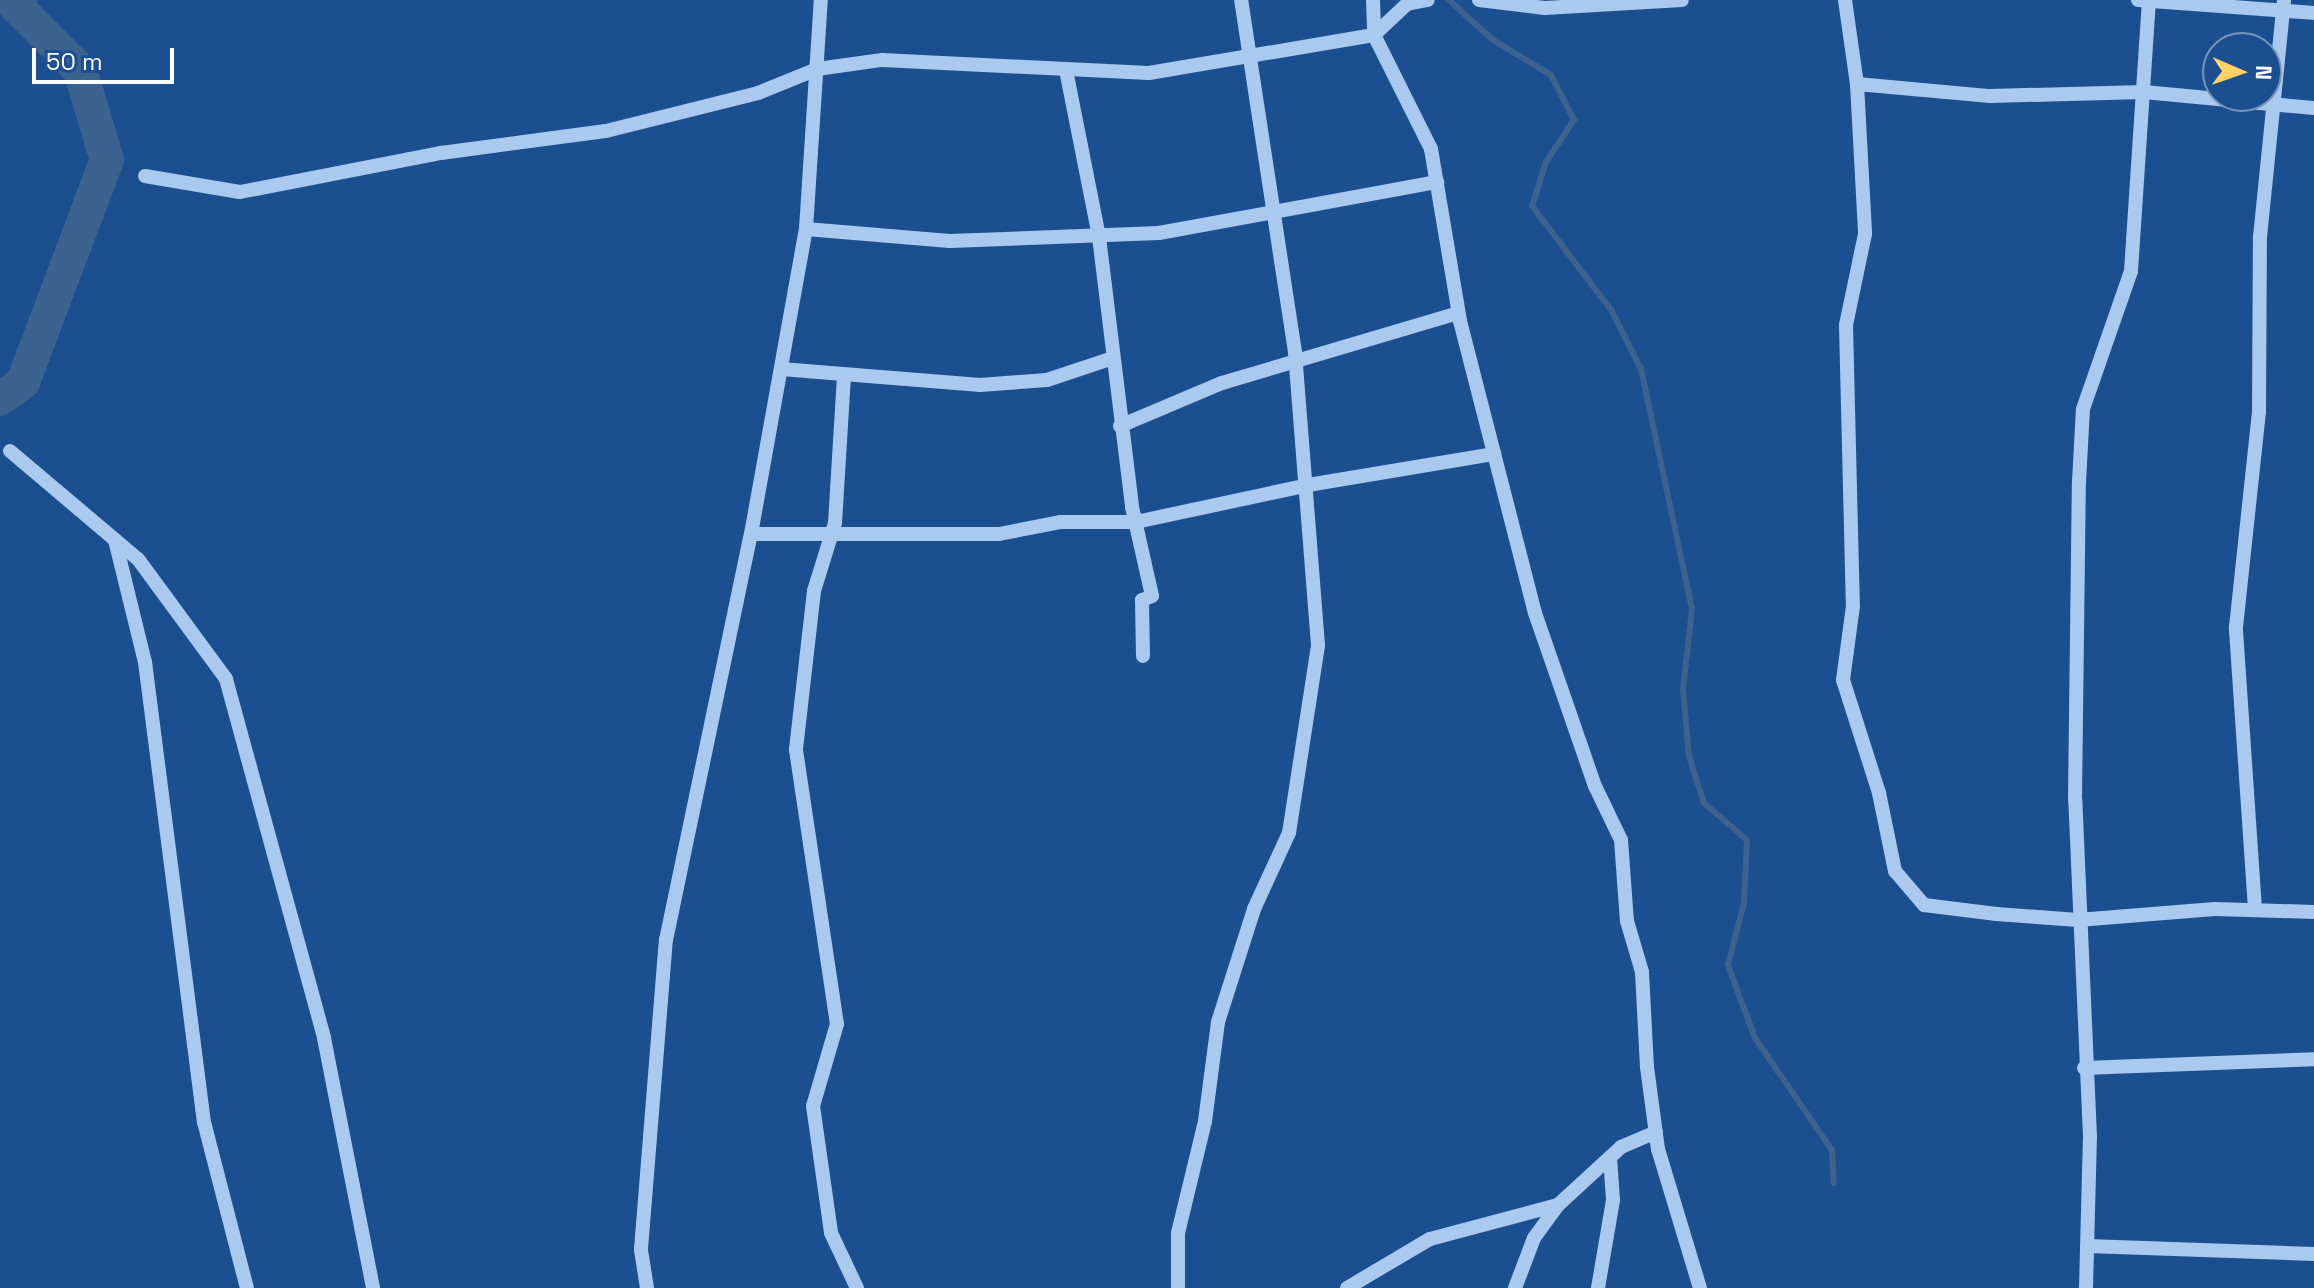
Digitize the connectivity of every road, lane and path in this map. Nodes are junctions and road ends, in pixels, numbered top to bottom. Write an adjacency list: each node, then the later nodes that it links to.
1 (821, 0): 14 (street)
2 (1241, 0): 13 (street)
3 (1373, 0): 12 (street)
4 (1428, 0): 12 (street)
5 (1479, 0): 6 (street)
6 (1682, 0)
7 (1845, 0): 16 (street)
8 (2146, 1): 9 (street); 17 (street)
9 (2284, 6): 10 (street); 11 (street)
10 (2314, 13)
11 (2282, 32)
12 (1374, 35): 13 (street); 23 (street)
13 (1251, 53): 15 (street); 24 (street)
14 (817, 69): 15 (street); 22 (street); 25 (street)
15 (1066, 70): 26 (street)
16 (1857, 84): 17 (street); 43 (street)
17 (2144, 92): 18 (street); 43 (street)
18 (2202, 98)
19 (2282, 106): 20 (street)
20 (2314, 108)
21 (2274, 112): 41 (street)
22 (145, 176)
23 (1437, 182): 24 (street); 27 (street)
24 (1271, 213): 26 (street); 29 (street)
25 (806, 229): 26 (street); 30 (street)
26 (1099, 237): 28 (street)
27 (1458, 313): 29 (street); 34 (street)
28 (1110, 359): 31 (street); 32 (street)
29 (1296, 361): 32 (street); 35 (street)
30 (781, 369): 31 (street); 38 (street)
31 (844, 376): 37 (street)
32 (1120, 426): 36 (street)
33 (10, 451): 39 (street)
34 (1494, 454): 35 (street); 46 (street)
35 (1308, 485): 36 (street); 55 (street)
36 (1136, 522): 37 (street); 40 (street)
37 (833, 532): 38 (street); 54 (street)
38 (751, 534): 53 (street)
39 (115, 540): 51 (street); 52 (street)
40 (1143, 656)
41 (2255, 909): 42 (street); 43 (street)
42 (2314, 912)
43 (2078, 920): 45 (street)
44 (2314, 1059): 45 (street)
45 (2084, 1068): 49 (street)
46 (1656, 1132): 47 (street); 59 (street)
47 (1610, 1157): 48 (street); 58 (street)
48 (1558, 1205): 56 (street); 57 (street)
49 (2087, 1246): 50 (street); 60 (street)
50 (2314, 1254)
51 (247, 1288)
52 (373, 1288)
53 (647, 1288)
54 (857, 1288)
55 (1178, 1288)
56 (1347, 1288)
57 (1515, 1288)
58 (1598, 1288)
59 (1700, 1288)
60 (2086, 1288)

